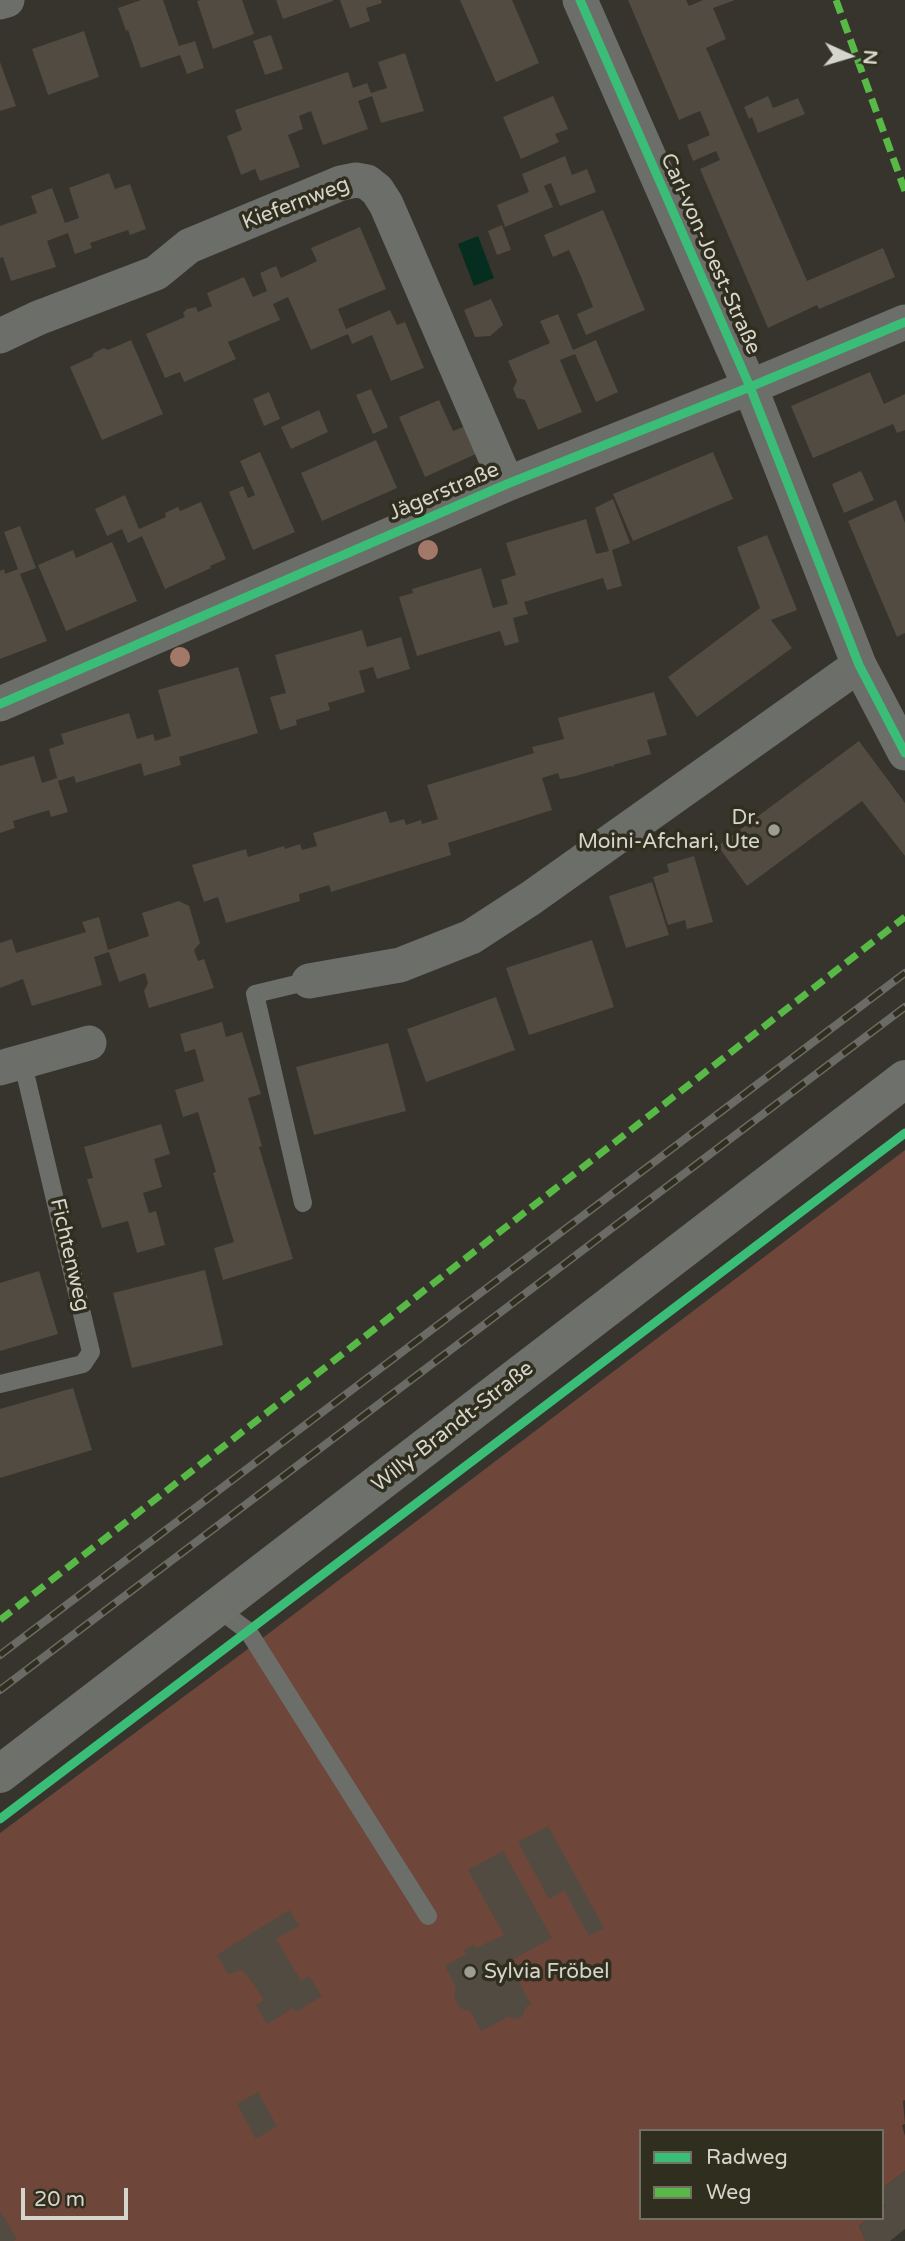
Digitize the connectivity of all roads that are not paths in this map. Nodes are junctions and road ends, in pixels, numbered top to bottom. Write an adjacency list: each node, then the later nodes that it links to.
1 (7, 0): 3 (street)
2 (580, 0): 6 (street, Carl-von-Joest-Straße)
3 (0, 2)
4 (905, 322): 6 (street, Jägerstraße)
5 (0, 336): 7 (street, Kiefernweg)
6 (750, 387): 7 (street, Jägerstraße); 8 (street, Carl-von-Joest-Straße)
7 (507, 484): 9 (street, Jägerstraße)
8 (859, 665): 10 (street, Carl-von-Joest-Straße); 11 (street)
9 (0, 704)
10 (905, 753)
11 (309, 981): 15 (lane)
12 (89, 1043): 13 (street, Fichtenweg)
13 (11, 1064): 16 (lane, Fichtenweg)
14 (905, 1079): 17 (main road, Willy-Brandt-Straße)
15 (303, 1203)
16 (0, 1384)
17 (217, 1608): 18 (main road, Willy-Brandt-Straße); 19 (lane)
18 (0, 1774)
19 (428, 1916)

